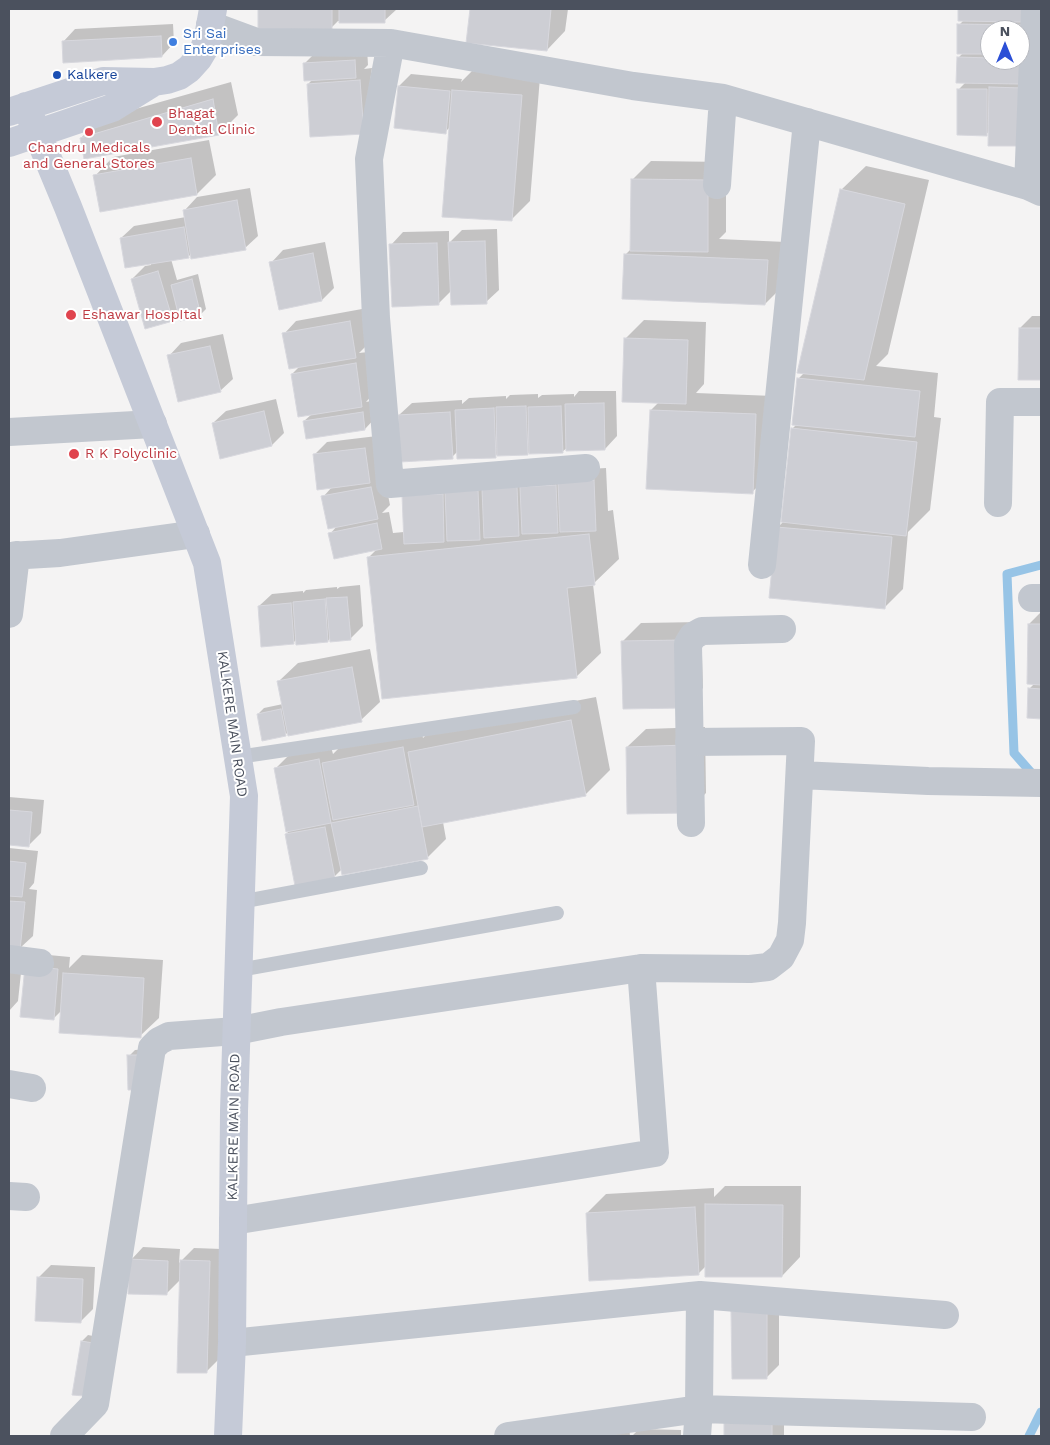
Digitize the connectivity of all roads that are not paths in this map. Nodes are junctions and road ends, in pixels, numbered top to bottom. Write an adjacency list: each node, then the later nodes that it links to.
1 (1035, 9): 11 (street)
2 (212, 17): 3 (street); 4 (street)
3 (391, 44): 5 (street); 15 (street)
4 (154, 82): 6 (street); 8 (street)
5 (723, 98): 7 (street); 10 (street)
6 (17, 109): 8 (street, KALKERE MAIN ROAD)
7 (807, 122): 11 (street); 19 (street)
8 (38, 134): 9 (street); 13 (street, KALKERE MAIN ROAD)
9 (9, 143)
10 (717, 185)
11 (1034, 189)
12 (1041, 402): 16 (street)
13 (153, 424): 14 (street); 17 (street, KALKERE MAIN ROAD)
14 (9, 432)
15 (586, 468)
16 (998, 503)
17 (196, 534): 18 (street); 24 (street, KALKERE MAIN ROAD)
18 (13, 555): 20 (street)
19 (762, 565)
20 (9, 614)
21 (782, 629): 23 (street)
22 (574, 707): 24 (lane)
23 (689, 742): 25 (street); 27 (street)
24 (238, 758): 29 (street, KALKERE MAIN ROAD)
25 (800, 775): 26 (street); 33 (street)
26 (1041, 783)
27 (691, 823)
28 (422, 868): 29 (lane)
29 (240, 902): 34 (street, KALKERE MAIN ROAD)
30 (557, 913): 34 (lane)
31 (9, 959): 32 (street)
32 (40, 963)
33 (641, 968): 35 (street); 36 (street)
34 (239, 970): 35 (street, KALKERE MAIN ROAD)
35 (236, 1031): 36 (street, KALKERE MAIN ROAD); 42 (street)
36 (233, 1221): 39 (street, KALKERE MAIN ROAD)
37 (700, 1295): 38 (street); 39 (street); 40 (street)
38 (945, 1315)
39 (232, 1343): 43 (street, KALKERE MAIN ROAD)
40 (700, 1408): 41 (street); 44 (street); 45 (street)
41 (972, 1417)
42 (64, 1436)
43 (228, 1436)
44 (508, 1436)
45 (697, 1436)

